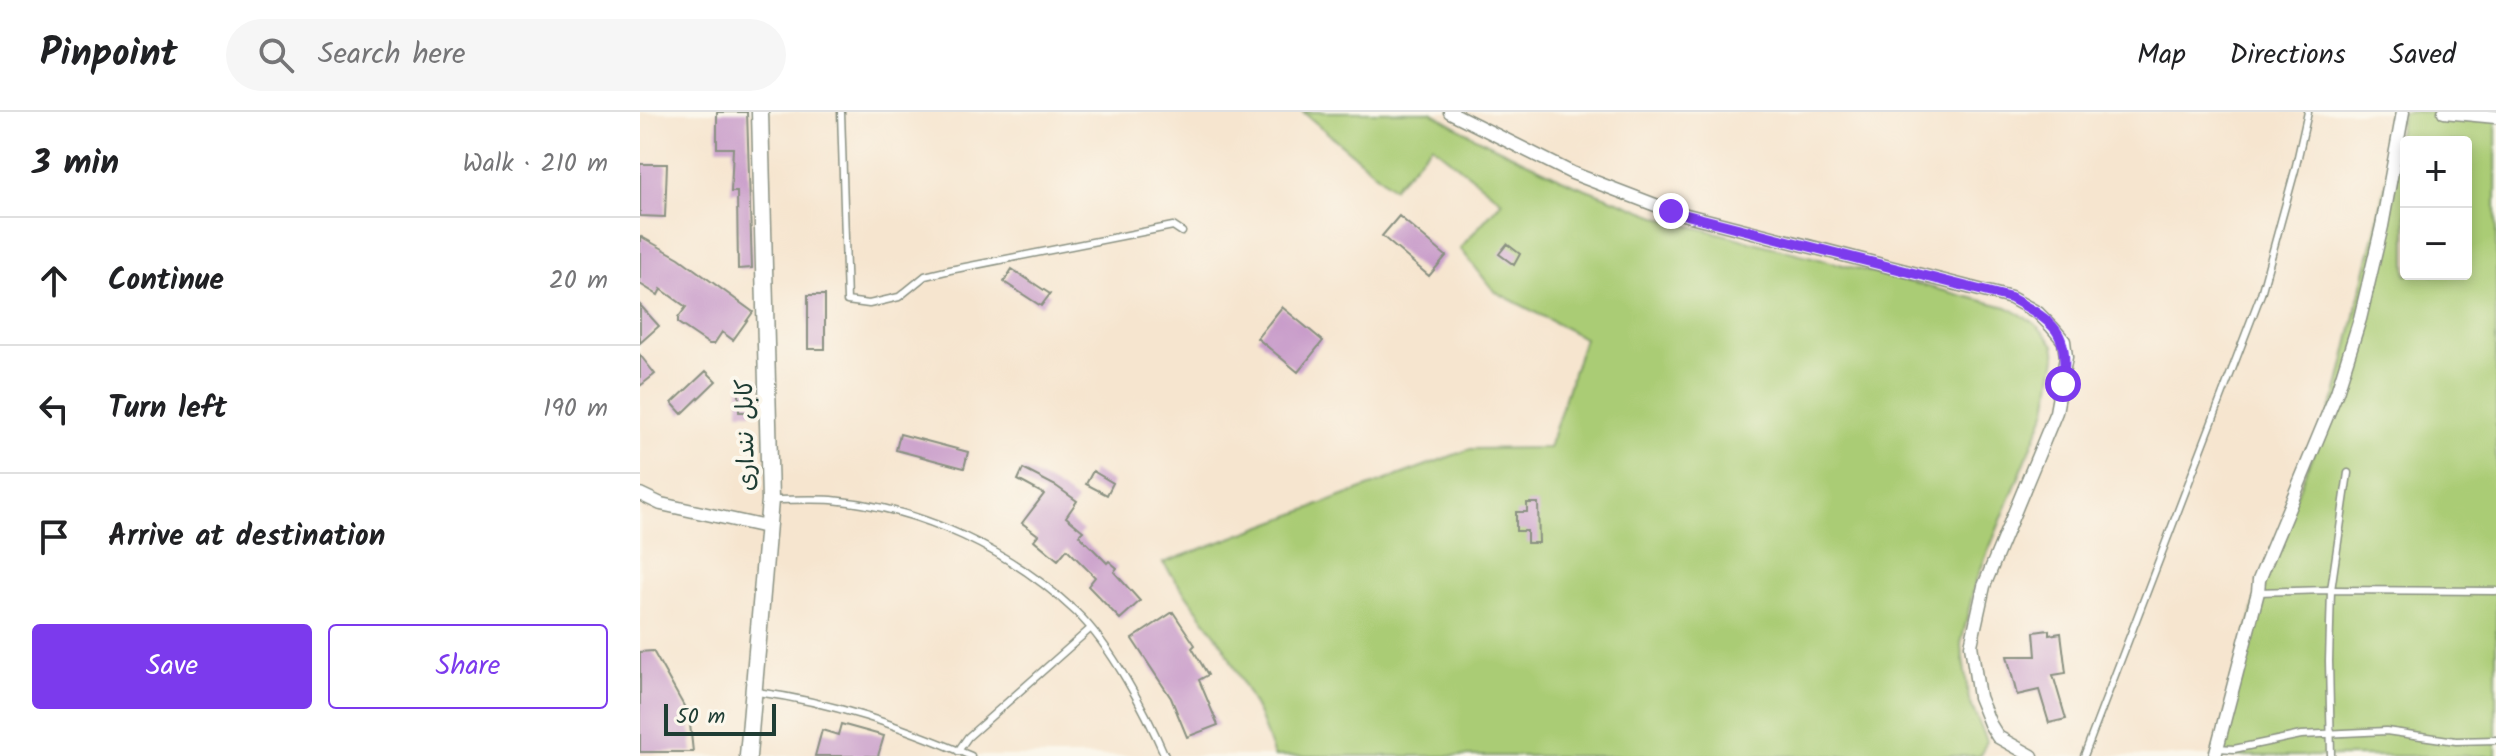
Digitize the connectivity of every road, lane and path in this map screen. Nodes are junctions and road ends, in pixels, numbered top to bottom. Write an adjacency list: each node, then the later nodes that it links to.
1 (760, 112): 11 (street, کابل ننداری)
2 (841, 112): 8 (lane)
3 (1450, 112): 25 (street)
4 (2308, 112): 26 (lane)
5 (2403, 112): 15 (street)
6 (2444, 112): 7 (street)
7 (2496, 117)
8 (1182, 232)
9 (2348, 473): 13 (lane)
10 (640, 494): 12 (street)
11 (770, 500): 12 (street, کابل ننداری); 16 (lane)
12 (766, 527): 17 (street, کابل ننداری)
13 (2331, 590): 14 (lane); 15 (lane); 18 (lane)
14 (2496, 591)
15 (2258, 592): 21 (street)
16 (1090, 629): 20 (lane); 24 (lane)
17 (754, 692): 20 (lane); 22 (street, کابل ننداری)
18 (2331, 734): 19 (lane); 21 (lane); 27 (lane)
19 (2496, 739)
20 (958, 751): 23 (lane)
21 (2216, 752)
22 (748, 756)
23 (971, 756)
24 (1165, 756)
25 (2032, 756)
26 (2084, 756)
27 (2331, 756)

